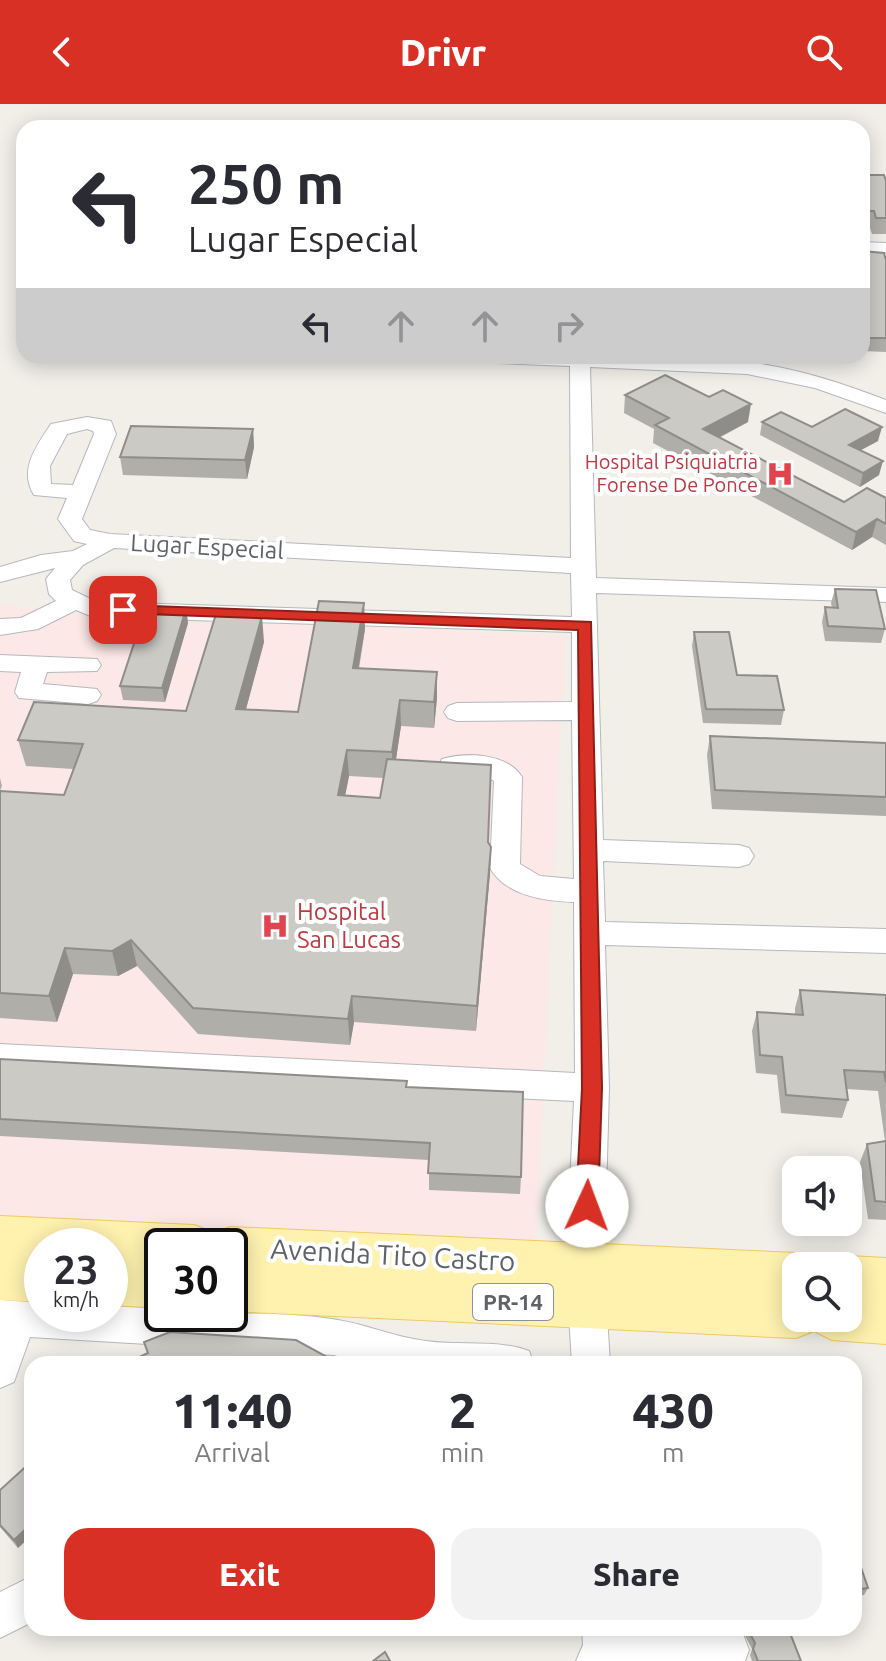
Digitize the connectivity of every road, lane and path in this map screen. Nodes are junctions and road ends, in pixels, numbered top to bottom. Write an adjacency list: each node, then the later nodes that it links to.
1 (588, 364): 8 (street)
2 (676, 364): 3 (street)
3 (886, 407)
4 (80, 492): 5 (street)
5 (110, 541): 6 (street, Lugar Especial); 8 (street, Lugar Especial)
6 (79, 558): 7 (street); 9 (street, Lugar Especial)
7 (9, 573): 9 (street)
8 (585, 576): 10 (street, Lugar Especial); 11 (street)
9 (64, 591): 11 (street); 12 (street, Lugar Especial)
10 (886, 595)
11 (586, 625): 17 (street)
12 (1, 630)
13 (0, 663): 14 (street)
14 (36, 664): 15 (street); 16 (street)
15 (88, 665)
16 (88, 695)
17 (587, 711): 18 (street); 20 (street)
18 (457, 712)
19 (418, 764): 22 (street)
20 (589, 850): 21 (street); 22 (street)
21 (739, 856)
22 (590, 891): 23 (street)
23 (590, 933): 24 (street); 26 (street)
24 (886, 941)
25 (0, 1058): 26 (street)
26 (592, 1088): 33 (street)
27 (0, 1237): 28 (main road)
28 (144, 1244)
29 (248, 1250): 33 (main road, Avenida Tito Castro / PR-14)
30 (782, 1276): 33 (main road, Avenida Tito Castro / PR-14)
31 (862, 1279): 32 (main road)
32 (886, 1280)
33 (586, 1285): 34 (main road, Avenida Tito Castro / PR-14); 37 (main road, Avenida Tito Castro / PR-14); 41 (street)
34 (248, 1289)
35 (24, 1292): 36 (main road)
36 (6, 1305): 40 (street); 42 (street)
37 (782, 1314)
38 (862, 1320): 39 (main road)
39 (886, 1321)
40 (395, 1356)
41 (590, 1356)
42 (0, 1369)
43 (24, 1602): 44 (street)
44 (0, 1616)
45 (727, 1650): 46 (street)
46 (603, 1652)

